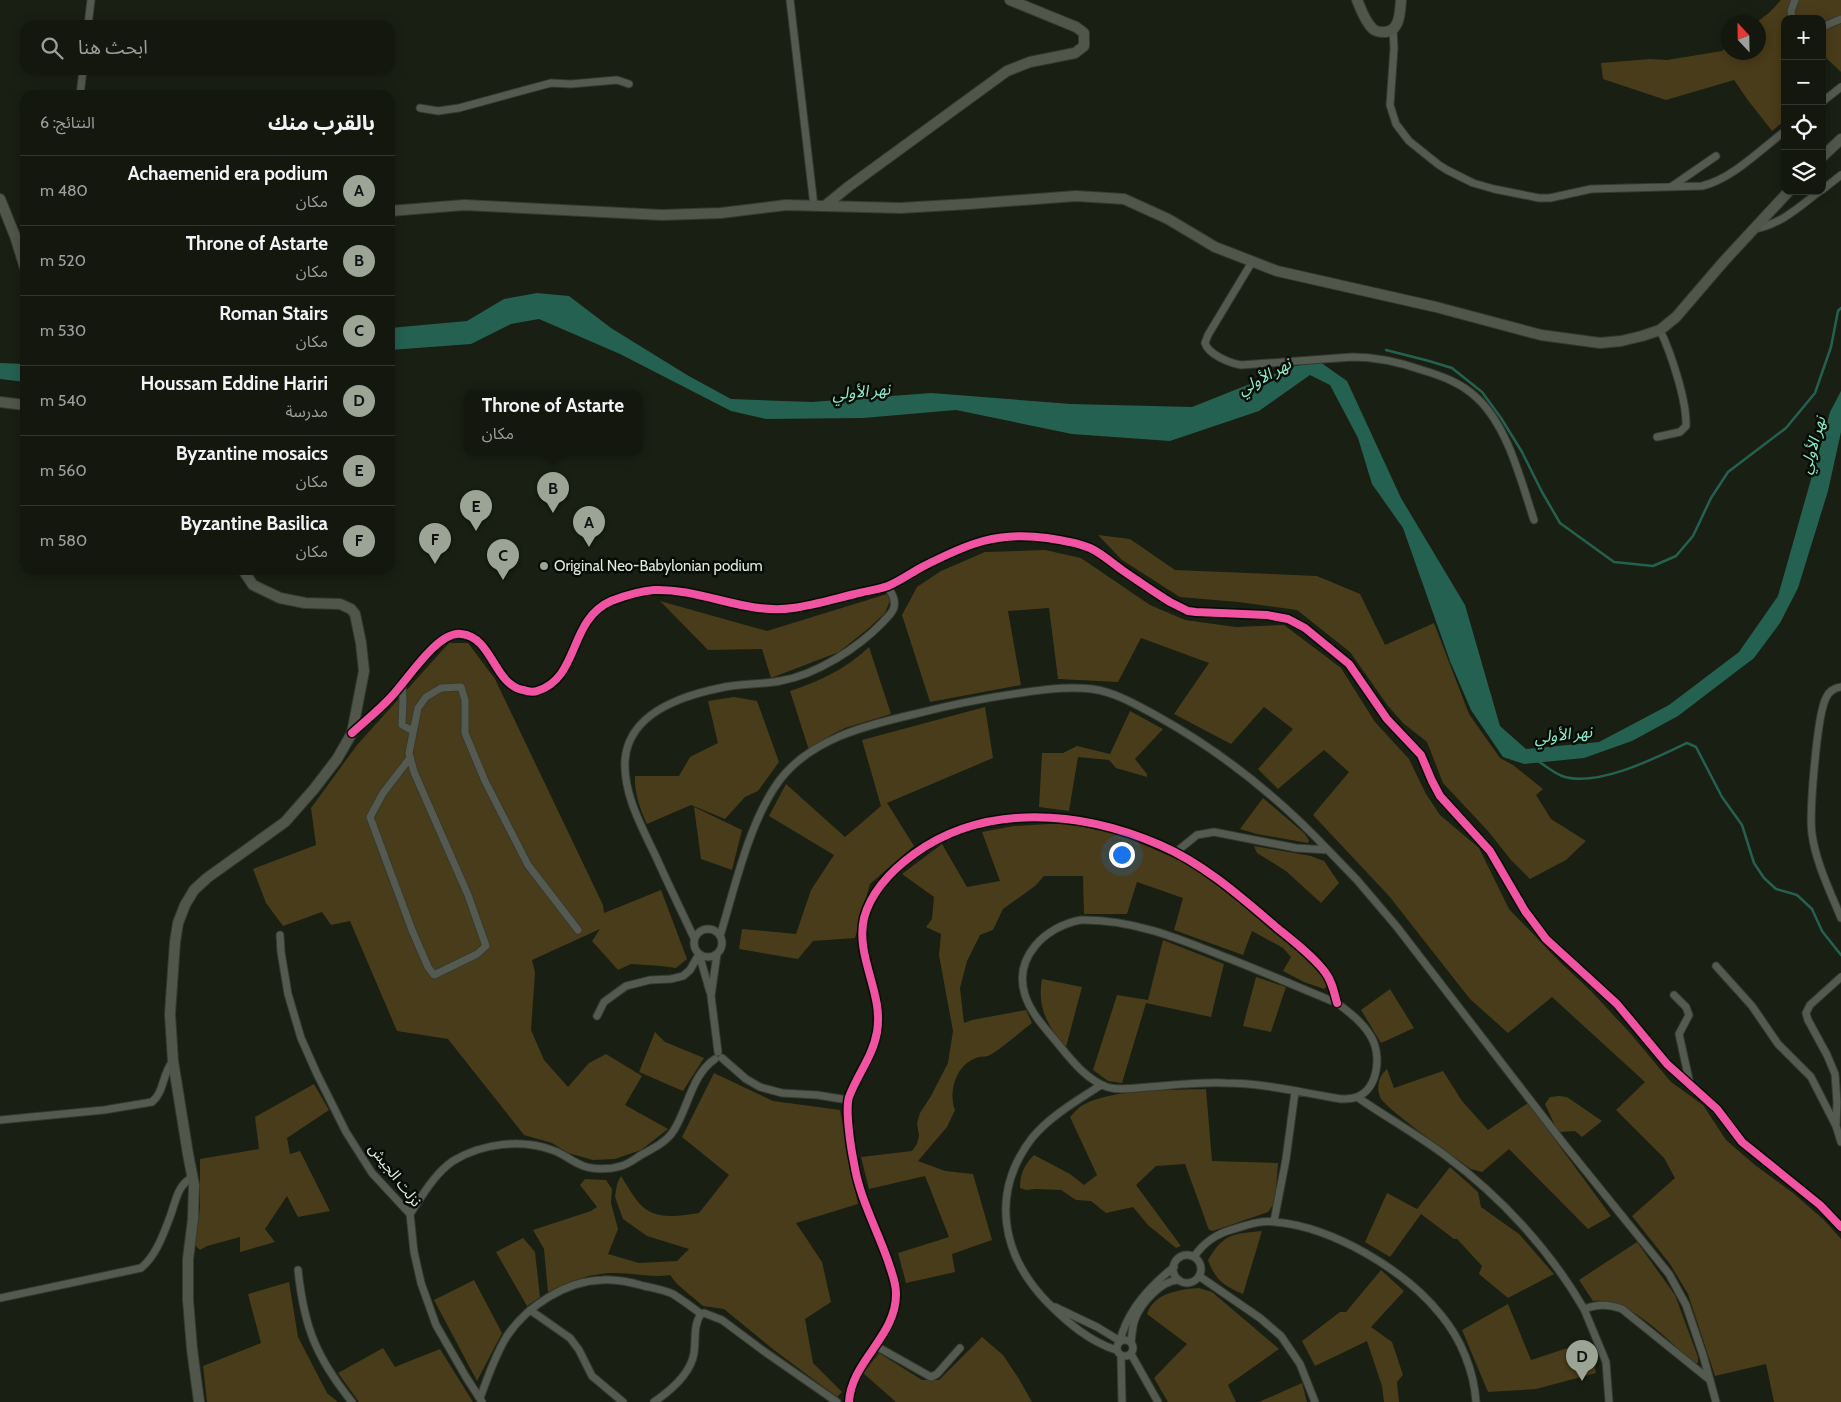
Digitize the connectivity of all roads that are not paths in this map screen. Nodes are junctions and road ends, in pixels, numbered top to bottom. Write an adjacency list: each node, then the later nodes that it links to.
1 (91, 0): 9 (street)
2 (790, 0): 29 (street)
3 (1010, 0): 28 (main road)
4 (1357, 0): 11 (main road)
5 (1401, 0): 11 (main road)
6 (1795, 0): 7 (street)
7 (1792, 15)
8 (1841, 19): 10 (street)
9 (89, 20)
10 (1826, 25)
11 (1393, 29): 24 (street)
12 (82, 75): 15 (street)
13 (629, 84): 17 (street)
14 (1841, 87): 16 (street)
15 (81, 90)
16 (1826, 99)
17 (420, 108)
18 (1781, 134): 24 (street)
19 (1841, 139): 20 (main road)
20 (1826, 153)
21 (1716, 156): 24 (street)
22 (1841, 175): 23 (street)
23 (1826, 186)
24 (1670, 187)
25 (1785, 195): 31 (main road)
26 (1814, 195): 31 (street)
27 (0, 199): 32 (main road)
28 (826, 205): 29 (main road); 33 (main road)
29 (814, 206): 30 (main road)
30 (395, 211)
31 (1753, 229): 34 (main road)
32 (20, 252)
33 (1252, 262): 34 (main road); 38 (street)
34 (1660, 330): 37 (street)
35 (0, 402): 36 (main road)
36 (20, 404)
37 (1657, 437)
38 (1534, 520)
39 (246, 575): 44 (main road)
40 (888, 586): 41 (street); 52 (street); 63 (street)
41 (402, 685): 43 (street); 44 (street)
42 (1841, 687): 48 (street)
43 (413, 731): 45 (street); 49 (street)
44 (352, 733): 62 (main road)
45 (410, 758): 45 (street)
46 (1328, 850): 47 (street); 51 (street); 93 (street)
47 (1176, 852): 59 (street); 67 (street)
48 (1841, 918)
49 (578, 930)
50 (280, 935): 72 (street, نزلت الجيش)
51 (720, 936): 52 (street); 54 (street)
52 (694, 938): 53 (street)
53 (699, 954): 54 (street); 58 (street); 60 (street)
54 (717, 954): 58 (street)
55 (1716, 966): 69 (street)
56 (1841, 977): 69 (street)
57 (1674, 995): 63 (street)
58 (711, 996): 61 (street)
59 (1337, 1003): 64 (street); 66 (street)
60 (597, 1016)
61 (718, 1056): 67 (street); 72 (street)
62 (173, 1061): 68 (street); 71 (main road)
63 (1690, 1084): 74 (street)
64 (1101, 1085): 65 (street); 81 (street)
65 (1294, 1092): 66 (street); 73 (street)
66 (1357, 1097): 82 (street)
67 (848, 1100): 89 (street)
68 (0, 1120)
69 (1836, 1126): 70 (street)
70 (1841, 1142)
71 (193, 1177): 80 (street); 95 (main road)
72 (410, 1214): 94 (street, نزلت الجيش)
73 (1274, 1221): 75 (street); 104 (street)
74 (1841, 1226)
75 (1194, 1257): 76 (street); 78 (street)
76 (1174, 1267): 79 (street); 87 (street)
77 (298, 1270): 96 (street)
78 (1199, 1276): 79 (street); 103 (street)
79 (1178, 1280): 88 (street)
80 (0, 1298)
81 (1050, 1304): 85 (street); 86 (street)
82 (1584, 1309): 93 (street); 105 (street)
83 (530, 1310): 84 (street); 94 (street); 97 (street)
84 (701, 1314): 98 (street); 99 (street)
85 (1092, 1325): 86 (street); 87 (street)
86 (1086, 1335): 91 (street)
87 (1120, 1341): 88 (street); 91 (street)
88 (1131, 1343): 92 (street)
89 (876, 1346): 90 (street); 100 (street)
90 (960, 1348)
91 (1119, 1353): 92 (street); 101 (street)
92 (1131, 1354): 102 (street)
93 (1711, 1381): 106 (street)
94 (481, 1400)
95 (199, 1402)
96 (352, 1402)
97 (624, 1402)
98 (654, 1402)
99 (836, 1402)
100 (849, 1402)
101 (1122, 1402)
102 (1158, 1402)
103 (1315, 1402)
104 (1476, 1402)
105 (1610, 1402)
106 (1716, 1402)

